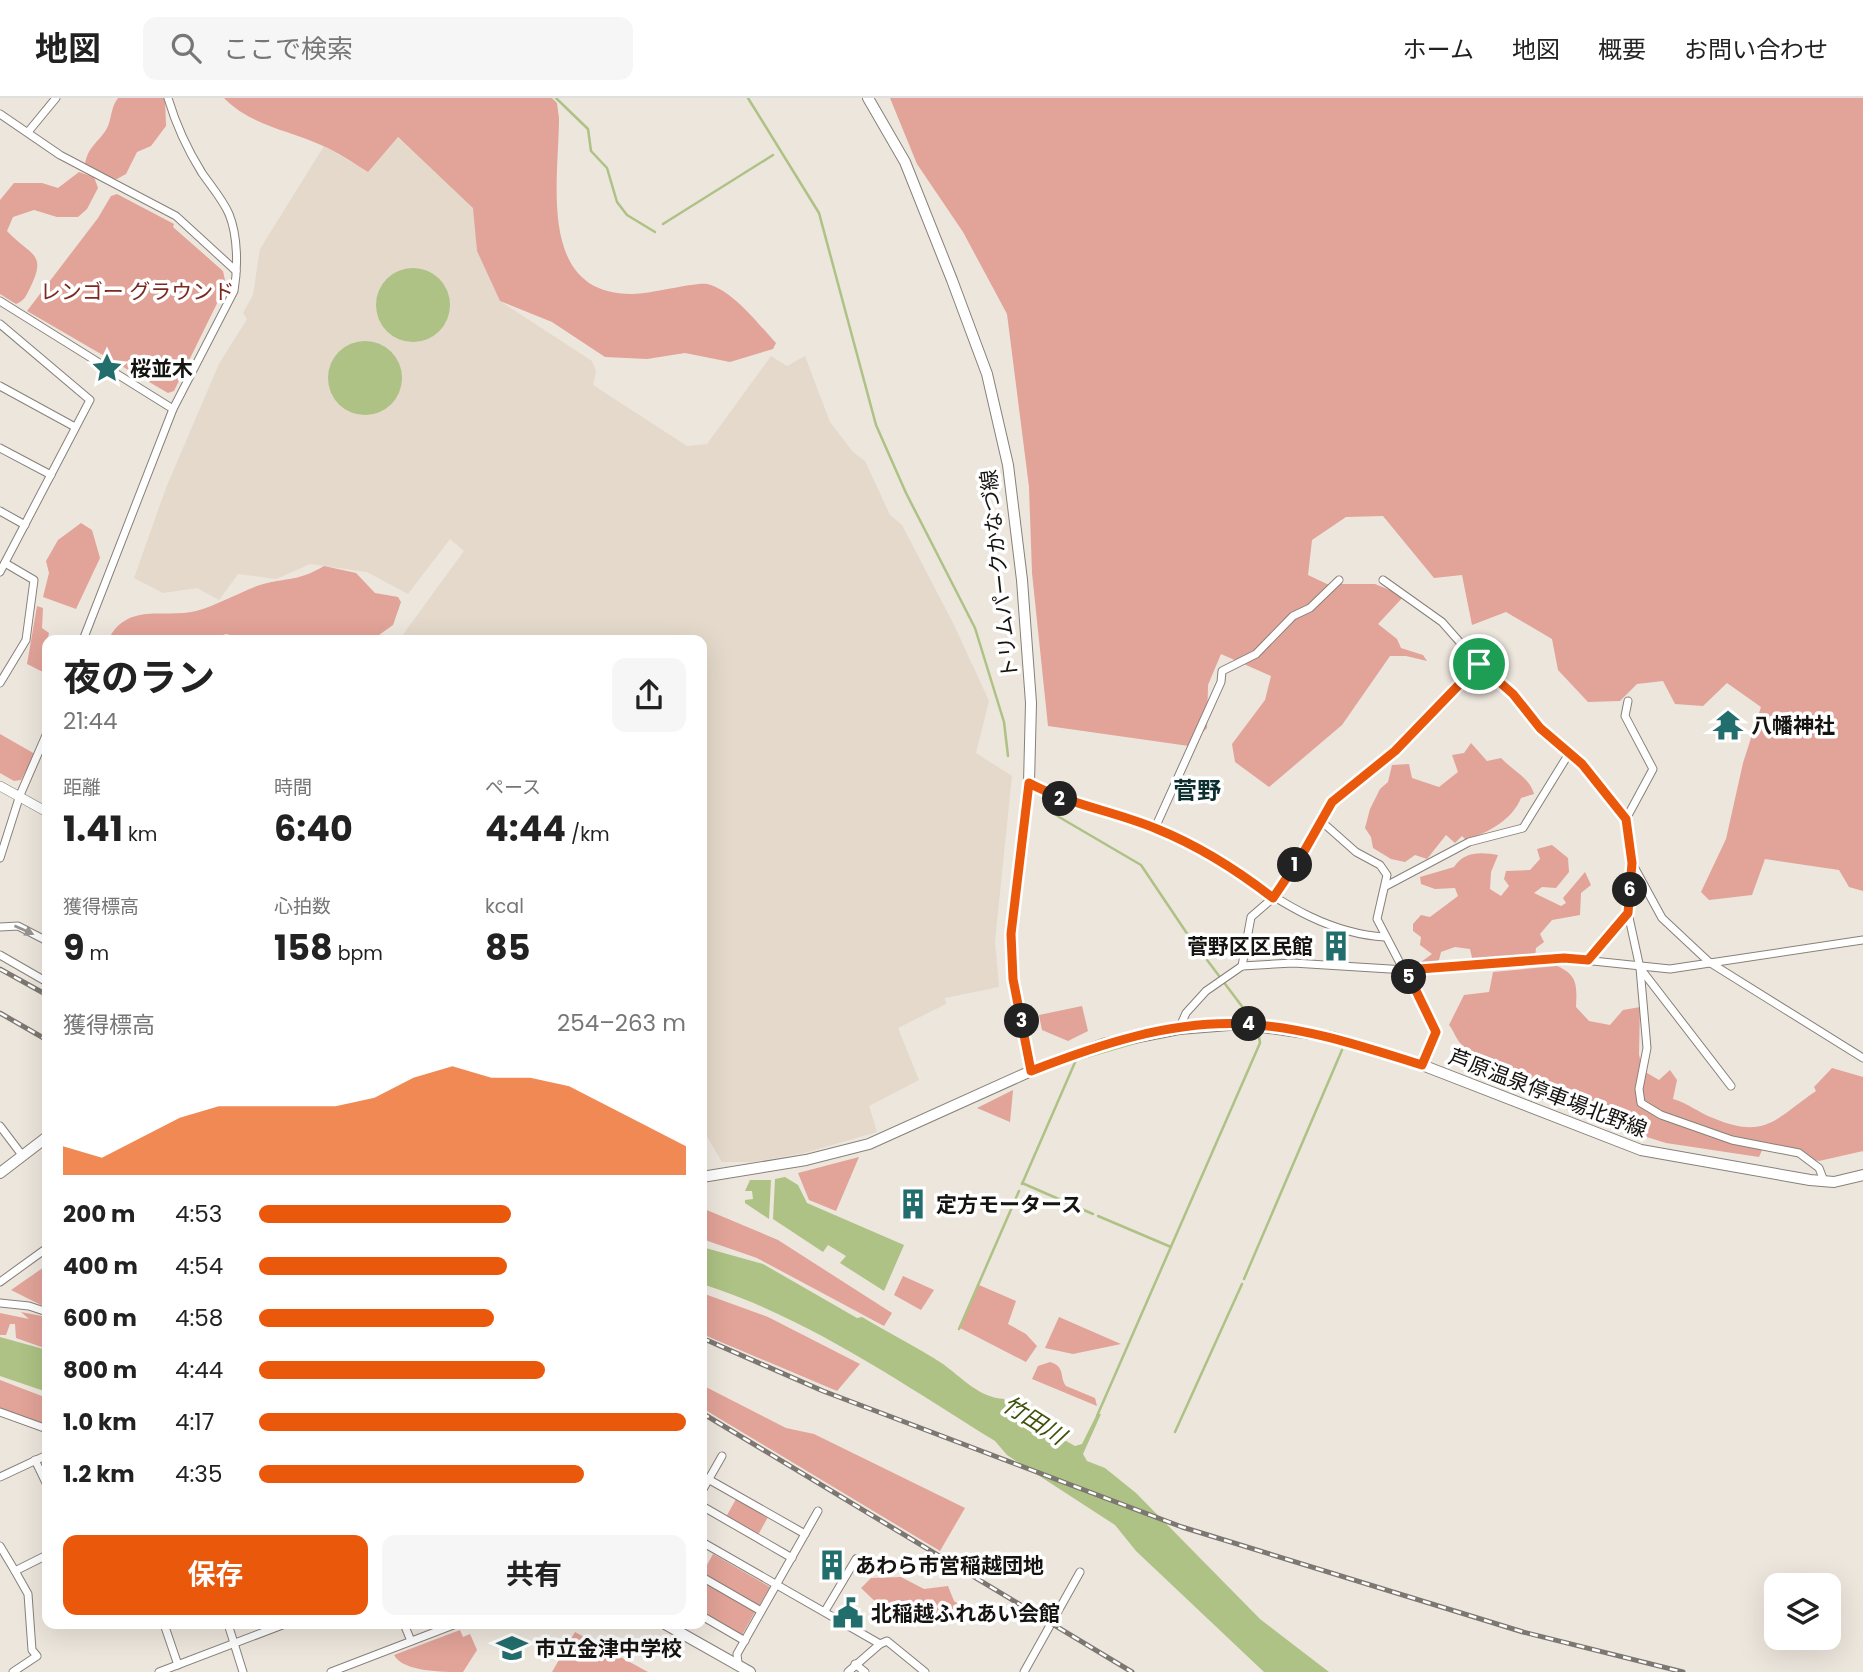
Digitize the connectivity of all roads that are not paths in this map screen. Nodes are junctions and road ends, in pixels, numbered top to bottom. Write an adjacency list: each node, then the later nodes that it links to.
1 (56, 98): 5 (street)
2 (168, 98): 6 (street)
3 (868, 98): 26 (main road, トリムパークかなづ線)
4 (0, 114): 5 (street)
5 (28, 132): 6 (street)
6 (236, 271): 10 (street)
7 (0, 301): 10 (street)
8 (0, 324): 11 (street)
9 (0, 386): 11 (street)
10 (173, 409): 20 (street)
11 (75, 427): 13 (street)
12 (0, 448): 13 (street)
13 (51, 475): 15 (street)
14 (0, 512): 15 (street)
15 (26, 525): 16 (street)
16 (5, 563): 17 (street); 22 (street)
17 (0, 572)
18 (1339, 580): 32 (street)
19 (1383, 580): 21 (street)
20 (85, 635)
21 (1479, 664): 25 (street); 31 (street)
22 (0, 683)
23 (1628, 701): 30 (street)
24 (42, 745): 28 (street)
25 (1568, 755): 30 (street); 35 (street)
26 (1029, 783): 32 (street); 52 (main road, トリムパークかなづ線)
27 (0, 786): 28 (street)
28 (20, 796): 29 (street); 33 (street)
29 (42, 809)
30 (1626, 819): 34 (street)
31 (1321, 821): 35 (street); 36 (street)
32 (1155, 828): 36 (street)
33 (0, 858)
34 (1632, 863): 37 (street); 44 (street)
35 (1387, 887): 39 (street)
36 (1273, 898): 39 (street); 45 (street)
37 (1628, 913): 43 (street); 46 (street)
38 (0, 927): 40 (street, one-way to 40)
39 (1385, 937): 47 (street)
40 (42, 938)
41 (1863, 940): 44 (street)
42 (0, 955): 48 (street)
43 (1588, 960): 46 (street); 47 (street)
44 (1709, 962): 46 (street); 50 (street)
45 (1242, 966): 47 (street); 49 (street)
46 (1640, 968): 53 (street); 60 (street)
47 (1406, 970): 51 (street)
48 (42, 979)
49 (1179, 1029): 51 (main road, 芦原温泉停車場北野線); 52 (main road, 芦原温泉停車場北野線)
50 (1863, 1058)
51 (1422, 1065): 60 (main road, 芦原温泉停車場北野線)
52 (1031, 1071): 59 (main road, 芦原温泉停車場北野線)
53 (1731, 1086)
54 (0, 1126): 56 (street)
55 (42, 1141): 56 (main road)
56 (22, 1156): 57 (main road)
57 (0, 1173)
58 (1863, 1175): 60 (main road, 芦原温泉停車場北野線)
59 (707, 1176)
60 (1824, 1181)
61 (42, 1252): 62 (street)
62 (0, 1282)
63 (0, 1303): 64 (street)
64 (42, 1310)
65 (0, 1412): 66 (street)
66 (42, 1427)
67 (722, 1456): 72 (street)
68 (42, 1458): 69 (street)
69 (35, 1461): 70 (street); 71 (street)
70 (42, 1475)
71 (0, 1476)
72 (707, 1479)
73 (707, 1485): 76 (street)
74 (707, 1509): 80 (street)
75 (818, 1511): 76 (street)
76 (805, 1534): 80 (street)
77 (707, 1545): 85 (street)
78 (0, 1546): 82 (street)
79 (42, 1558): 82 (street)
80 (792, 1558): 85 (street)
81 (876, 1567): 87 (street)
82 (15, 1571): 102 (street)
83 (1080, 1572): 110 (street)
84 (707, 1580): 86 (street)
85 (777, 1584): 86 (street); 87 (street)
86 (761, 1611): 96 (street)
87 (825, 1611): 98 (street)
88 (707, 1619): 96 (street)
89 (166, 1629): 100 (street)
90 (230, 1629): 97 (street)
91 (272, 1629): 97 (street)
92 (406, 1629): 95 (street)
93 (443, 1629): 95 (street)
94 (673, 1629): 101 (main road)
95 (411, 1641): 105 (street)
96 (744, 1641): 101 (street)
97 (234, 1643): 100 (street); 104 (street)
98 (880, 1644): 99 (street); 109 (street)
99 (855, 1664): 107 (street); 108 (street)
100 (178, 1665): 103 (street)
101 (735, 1667): 106 (main road)
102 (13, 1672)
103 (159, 1672)
104 (243, 1672)
105 (331, 1672)
106 (754, 1672)
107 (848, 1672)
108 (865, 1672)
109 (925, 1672)
110 (1024, 1672)

